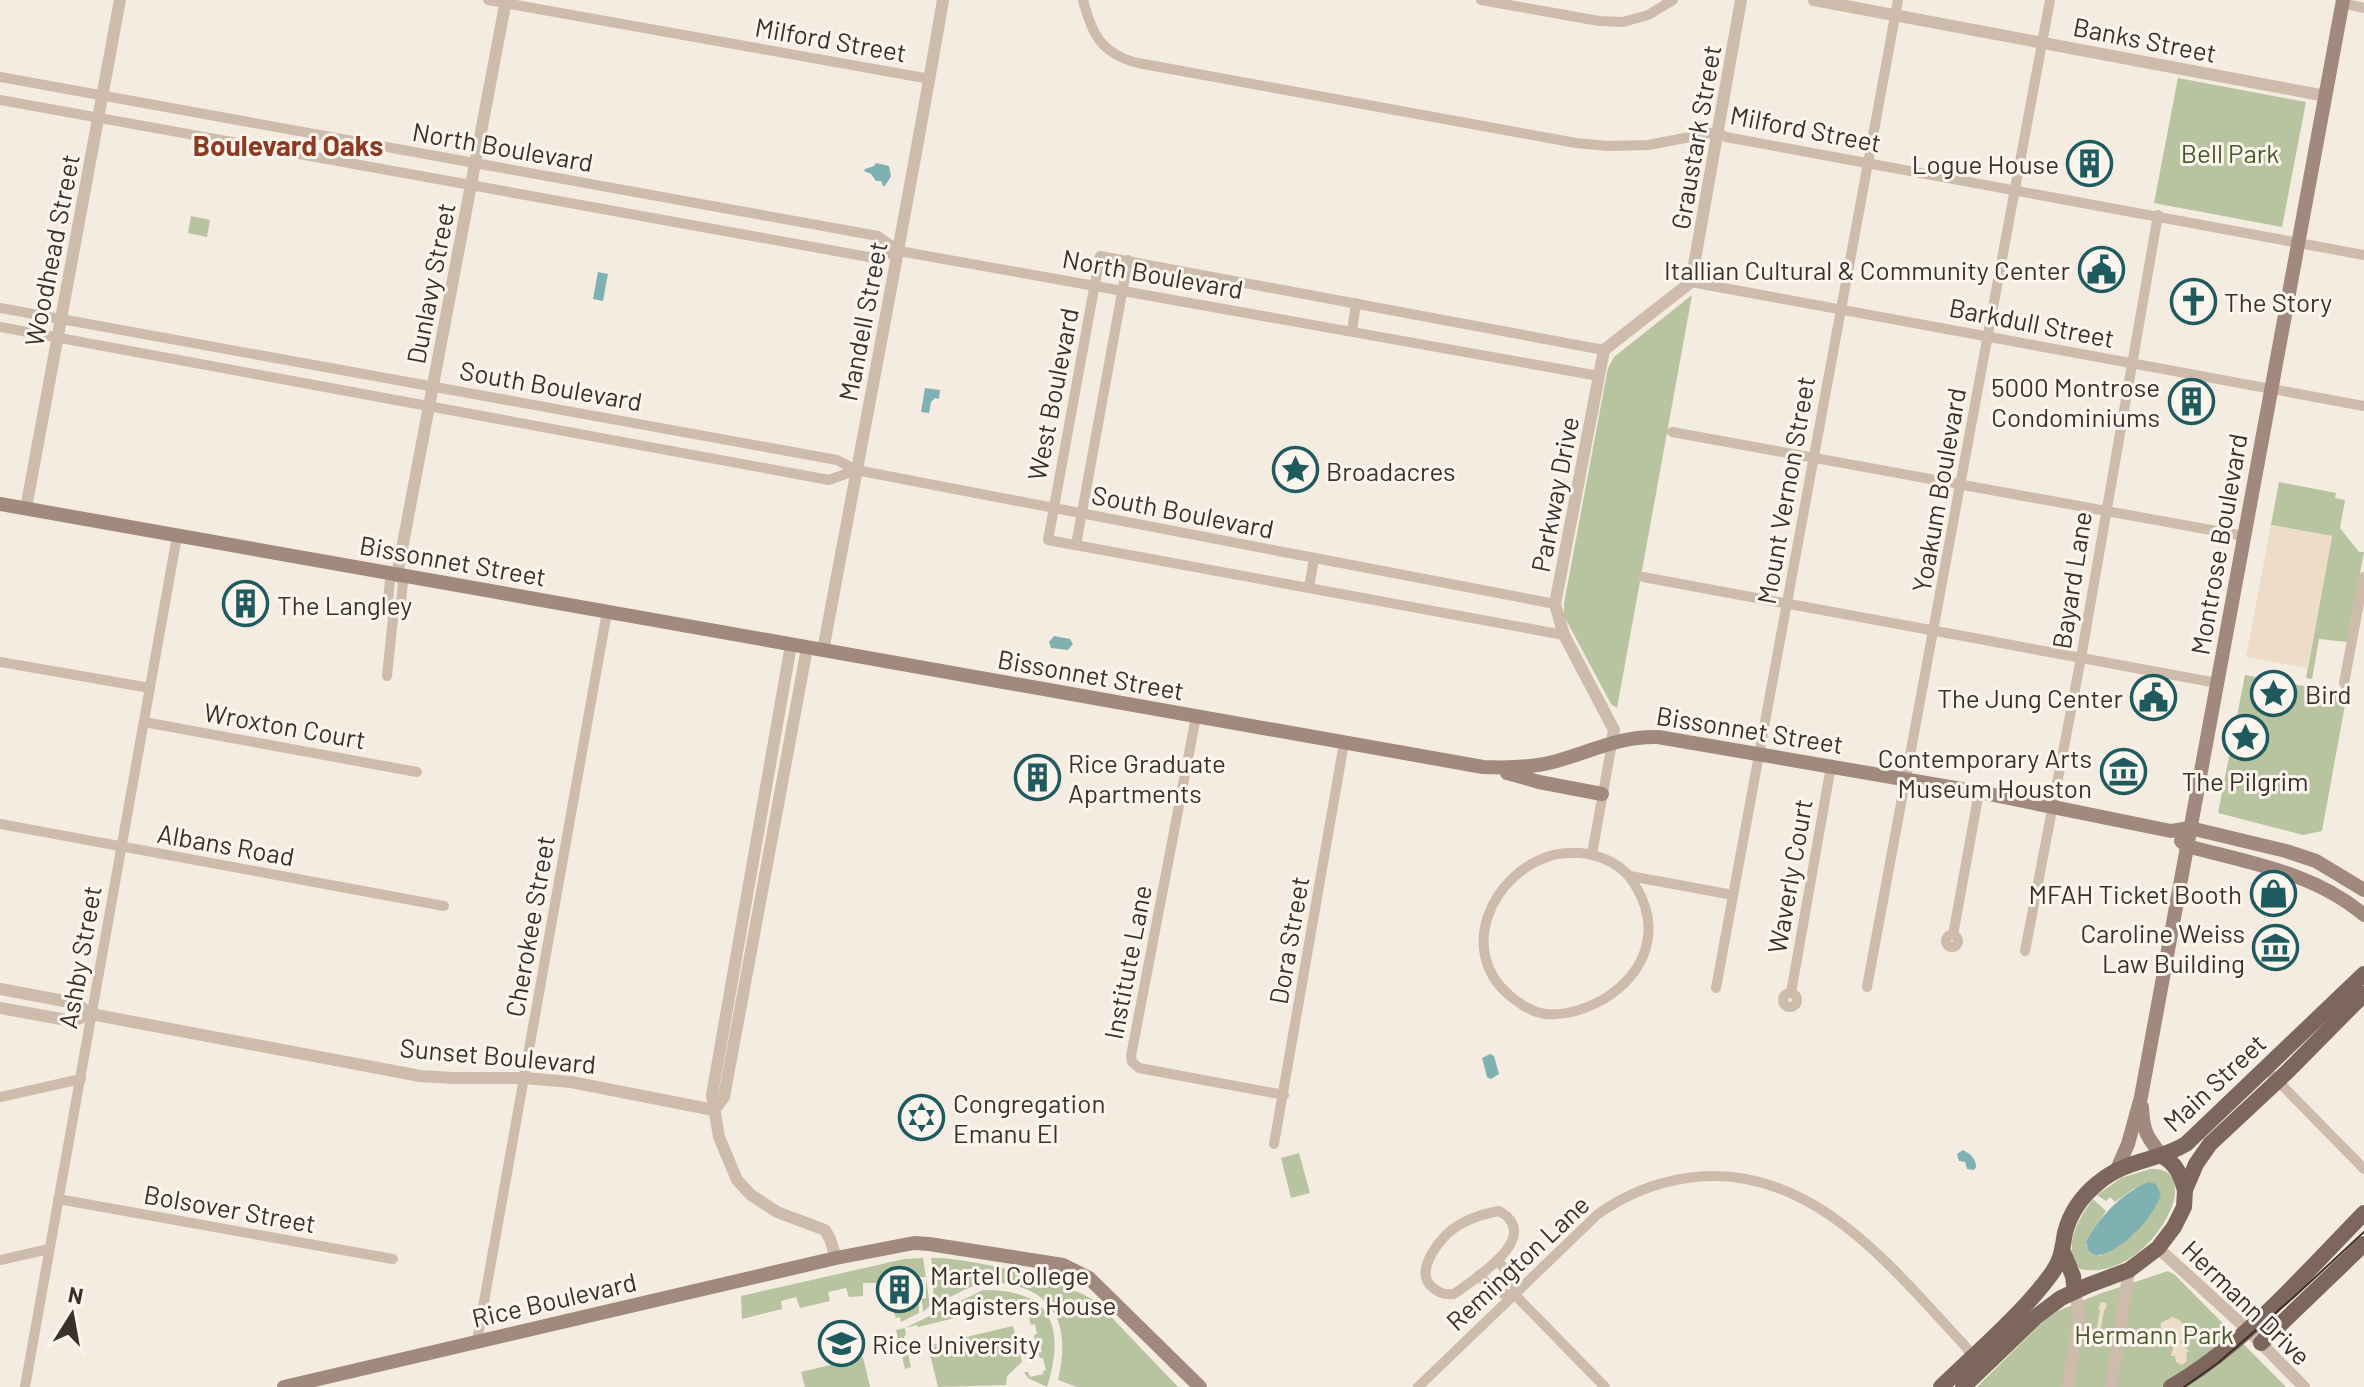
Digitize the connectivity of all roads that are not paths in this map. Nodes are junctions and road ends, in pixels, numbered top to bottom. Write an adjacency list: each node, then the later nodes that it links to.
1 (120, 0): 18 (street, Woodhead Street)
2 (488, 0): 11 (street, Milford Street)
3 (943, 0): 17 (street, Mandell Street)
4 (1083, 0): 22 (street, Milford Street)
5 (1481, 0): 6 (street)
6 (1673, 0)
7 (1741, 0): 22 (street, Graustark Street)
8 (1814, 0): 14 (street, Banks Street)
9 (1898, 0): 14 (street, Mount Vernon Street)
10 (2050, 0): 15 (street, Yoakum Boulevard)
11 (506, 2): 17 (street, Milford Street); 23 (street, Dunlavy Street)
12 (2343, 2): 13 (street); 19 (main road, Montrose Boulevard)
13 (2364, 8)
14 (1895, 15): 15 (street, Banks Street); 24 (street, Mount Vernon Street)
15 (2042, 42): 19 (street, Banks Street); 26 (street, Yoakum Boulevard)
16 (0, 77): 18 (street, North Boulevard)
17 (930, 79): 29 (street, Mandell Street)
18 (102, 96): 21 (street, Woodhead Street); 23 (street, North Boulevard)
19 (2326, 96): 28 (main road, Montrose Boulevard)
20 (0, 100): 21 (street, North Boulevard)
21 (99, 118): 25 (street, North Boulevard); 39 (street, Woodhead Street)
22 (1717, 132): 24 (street, Milford Street); 33 (street, Graustark Street)
23 (475, 163): 25 (street, Dunlavy Street); 29 (street, North Boulevard)
24 (1868, 163): 26 (street, Milford Street); 38 (street, Mount Vernon Street)
25 (471, 185): 29 (street, North Boulevard); 47 (street, Dunlavy Street)
26 (2016, 190): 27 (street, Milford Street); 43 (street, Yoakum Boulevard)
27 (2158, 215): 28 (street, Milford Street); 45 (street, Bayard Lane)
28 (2299, 242): 30 (street, Milford Street); 48 (main road, Montrose Boulevard)
29 (899, 251): 34 (street, North Boulevard); 53 (street, Mandell Street)
30 (2364, 255)
31 (1100, 256): 32 (street, North Boulevard); 34 (street, West Boulevard)
32 (1128, 260): 35 (street, West Boulevard); 36 (street, North Boulevard)
33 (1691, 282): 38 (street, Barkdull Street); 44 (street)
34 (1095, 285): 35 (street, North Boulevard); 57 (street, West Boulevard)
35 (1122, 290): 41 (street, North Boulevard); 59 (street, West Boulevard)
36 (1356, 303): 41 (street); 44 (street, North Boulevard)
37 (0, 308): 39 (street, South Boulevard)
38 (1841, 309): 43 (street, Barkdull Street); 52 (street, Mount Vernon Street)
39 (61, 319): 42 (street, Woodhead Street); 47 (street, South Boulevard)
40 (0, 327): 42 (street, South Boulevard)
41 (1352, 331): 46 (street, North Boulevard)
42 (57, 337): 50 (street, South Boulevard); 56 (street, Woodhead Street)
43 (1988, 337): 45 (street, Barkdull Street); 54 (street, Yoakum Boulevard)
44 (1604, 350): 46 (street, Parkway Drive)
45 (2131, 363): 48 (street, Barkdull Street); 58 (street, Bayard Lane)
46 (1599, 376): 70 (street, Parkway Drive)
47 (433, 386): 50 (street, Dunlavy Street); 53 (street, South Boulevard)
48 (2272, 388): 49 (street, Barkdull Street); 61 (main road, Montrose Boulevard)
49 (2364, 406)
50 (429, 408): 53 (street, South Boulevard); 65 (street, Dunlavy Street)
51 (1672, 432): 52 (street)
52 (1812, 457): 54 (street); 69 (street, Mount Vernon Street)
53 (856, 470): 57 (street, South Boulevard); 76 (street, Mandell Street)
54 (1961, 484): 58 (street); 72 (street, Yoakum Boulevard)
55 (0, 504): 56 (main road, Bissonnet Street)
56 (26, 508): 60 (main road, Bissonnet Street)
57 (1053, 509): 59 (street, South Boulevard); 62 (street, West Boulevard)
58 (2105, 511): 61 (street); 77 (street, Bayard Lane)
59 (1082, 514): 63 (street, West Boulevard); 64 (street, South Boulevard)
60 (177, 536): 65 (main road, Bissonnet Street); 82 (street, Ashby Street)
61 (2244, 536): 80 (main road, Montrose Boulevard)
62 (1048, 540): 63 (street, South Boulevard)
63 (1076, 545): 68 (street, South Boulevard)
64 (1314, 558): 68 (street); 70 (street, South Boulevard)
65 (397, 575): 71 (main road, Bissonnet Street); 79 (street)
66 (1643, 577): 69 (street)
67 (2364, 577): 81 (street)
68 (1309, 588): 73 (street, South Boulevard)
69 (1786, 603): 72 (street); 87 (street, Mount Vernon Street)
70 (1555, 604): 73 (street, Parkway Drive)
71 (607, 612): 74 (main road, Bissonnet Street); 119 (street, Cherokee Street)
72 (1934, 631): 77 (street); 91 (street, Yoakum Boulevard)
73 (1564, 635): 86 (street, Parkway Drive)
74 (791, 645): 75 (main road, Bissonnet Street); 107 (street)
75 (807, 648): 76 (main road, Bissonnet Street); 108 (street)
76 (823, 651): 83 (main road, Bissonnet Street)
77 (2081, 658): 80 (street); 94 (street, Bayard Lane)
78 (0, 662): 82 (street)
79 (387, 676)
80 (2217, 683): 96 (main road, Montrose Boulevard)
81 (2344, 683)
82 (150, 688): 84 (street, Ashby Street)
83 (1196, 717): 85 (main road, Bissonnet Street); 122 (street, Institute Lane)
84 (144, 722): 90 (street, Wroxton Court); 98 (street, Ashby Street)
85 (1344, 743): 89 (main road, Bissonnet Street); 122 (street, Dora Street)
86 (1612, 743): 87 (main road, Bissonnet Street); 89 (main road, Bissonnet Street); 93 (street)
87 (1759, 754): 88 (main road, Bissonnet Street); 103 (street, Mount Vernon Street)
88 (1831, 766): 91 (main road, Bissonnet Street); 114 (street, Waverly Court)
89 (1483, 767): 93 (main road)
90 (417, 772)
91 (1905, 779): 92 (main road, Bissonnet Street); 111 (street, Yoakum Boulevard)
92 (1979, 792): 94 (main road, Bissonnet Street); 106 (street)
93 (1602, 794): 100 (street)
94 (2054, 807): 97 (main road, Bissonnet Street); 109 (street, Bayard Lane)
95 (0, 824): 98 (street, Albans Road)
96 (2190, 828): 97 (main road, Bissonnet Street); 99 (main road, Montrose Boulevard); 102 (main road, Bissonnet Street)
97 (2171, 831): 99 (main road)
98 (122, 846): 104 (street, Albans Road); 117 (street, Ashby Street)
99 (2187, 846): 105 (main road); 124 (main road, Montrose Boulevard)
100 (1592, 854): 101 (street); 101 (street)
101 (1630, 876): 103 (street)
102 (2364, 890)
103 (1733, 895): 112 (street, Mount Vernon Street)
104 (444, 906)
105 (2364, 915)
106 (1953, 935)
107 (739, 939): 108 (street); 125 (street)
108 (753, 942): 125 (street)
109 (2025, 951)
110 (2364, 974): 118 (main road, Main Street)
111 (1867, 987)
112 (1716, 988)
113 (0, 989): 117 (street, Sunset Boulevard)
114 (1791, 993)
115 (2364, 994): 121 (main road, Main Street)
116 (0, 1008): 117 (street, Sunset Boulevard)
117 (91, 1014): 119 (street, Sunset Boulevard); 120 (street, Ashby Street)
118 (2265, 1068): 121 (street); 127 (main road, Main Street)
119 (524, 1078): 125 (street, Sunset Boulevard); 146 (street, Cherokee Street)
120 (81, 1079): 123 (street); 131 (street, Ashby Street)
121 (2278, 1081): 129 (street); 130 (main road, Main Street)
122 (1284, 1095): 126 (street, Dora Street)
123 (0, 1097)
124 (2141, 1097): 127 (main road, Montrose Boulevard); 128 (main road, Montrose Boulevard)
125 (714, 1110): 137 (street)
126 (1274, 1144)
127 (2162, 1156): 128 (main road, Main Street); 130 (main road)
128 (2117, 1169): 136 (main road, Main Street)
129 (2364, 1169)
130 (2185, 1190): 134 (main road, Main Street)
131 (58, 1199): 135 (street, Ashby Street); 138 (street, Bolsover Street)
132 (2364, 1213): 145 (main road)
133 (2364, 1244): 147 (main road)
134 (2158, 1248): 141 (main road, Main Street); 145 (street, Hermann Drive)
135 (49, 1249): 139 (street); 149 (street, Ashby Street)
136 (2063, 1252): 143 (main road); 148 (main road, Main Street)
137 (836, 1258): 146 (main road, Rice Boulevard); 151 (main road)
138 (393, 1259)
139 (0, 1260)
140 (1497, 1260): 142 (street); 142 (street); 144 (street)
141 (2129, 1270): 143 (main road, Main Street); 157 (street)
142 (1479, 1275): 144 (street)
143 (2079, 1284): 155 (main road, Main Street); 156 (street)
144 (1515, 1295): 148 (street, Remington Lane); 152 (street, Remington Lane); 153 (street)
145 (2247, 1329): 147 (street, Hermann Drive); 158 (main road)
146 (477, 1341): 150 (main road, Rice Boulevard)
147 (2261, 1343): 159 (street, Hermann Drive)
148 (1972, 1356): 154 (main road, Main Street)
149 (25, 1387)
150 (284, 1387)
151 (1200, 1387)
152 (1418, 1387)
153 (1605, 1387)
154 (1941, 1387)
155 (1963, 1387)
156 (2068, 1387)
157 (2111, 1387)
158 (2171, 1387)
159 (2304, 1387)

